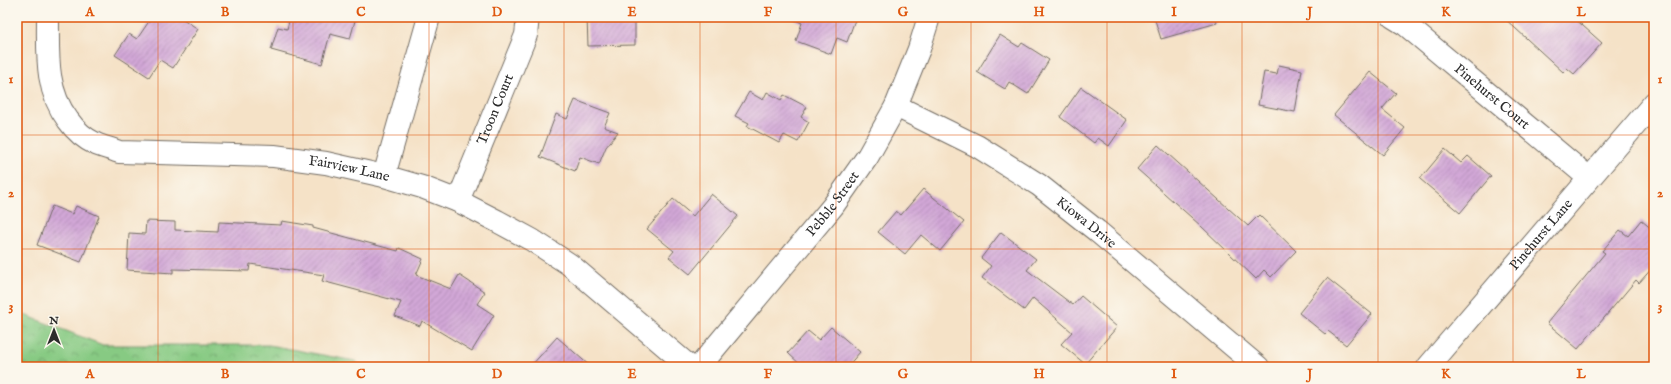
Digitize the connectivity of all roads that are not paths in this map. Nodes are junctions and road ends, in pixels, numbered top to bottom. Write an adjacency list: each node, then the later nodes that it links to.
1 (48, 17): 8 (street, Fairview Lane)
2 (429, 17): 8 (street)
3 (528, 17): 10 (street, Troon Court)
4 (928, 17): 7 (street, Pebble Street)
5 (1393, 17): 9 (street, Pinehurst Court)
6 (1654, 103): 9 (street, Pinehurst Lane)
7 (896, 106): 12 (street, Pebble Street); 13 (street, Kiowa Drive)
8 (384, 176): 10 (street, Fairview Lane)
9 (1589, 178): 14 (street, Pinehurst Lane)
10 (458, 201): 11 (street, Fairview Lane)
11 (690, 367)
12 (699, 367)
13 (1258, 367)
14 (1428, 367)

